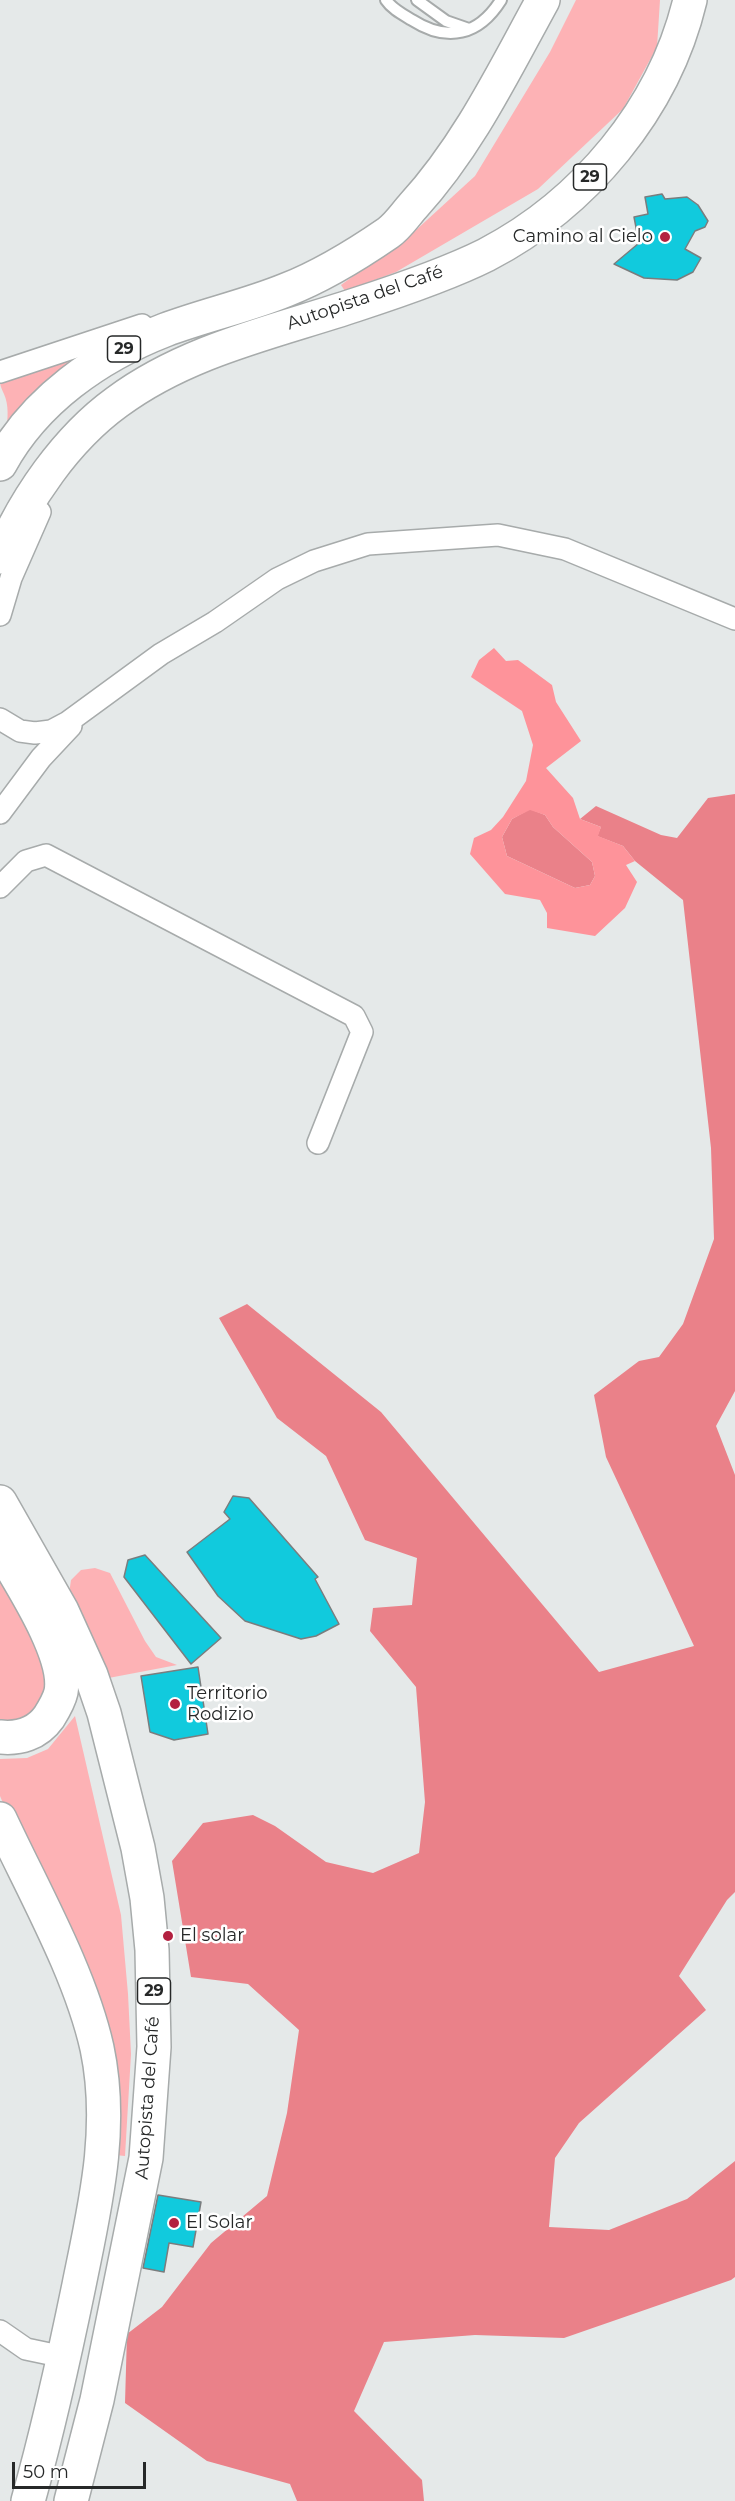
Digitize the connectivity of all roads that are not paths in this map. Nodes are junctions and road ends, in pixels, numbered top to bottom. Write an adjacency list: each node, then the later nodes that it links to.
1 (386, 0): 8 (lane)
2 (417, 0): 8 (lane)
3 (501, 0): 8 (lane)
4 (543, 0): 9 (highway, Autopista del Café / 29)
5 (560, 0): 9 (highway)
6 (673, 0): 10 (highway)
7 (690, 0): 10 (highway, Autopista del Café / 29)
8 (469, 29)
9 (390, 231): 11 (highway, Autopista del Café / 29)
10 (416, 283): 12 (highway, Autopista del Café / 29)
11 (285, 290): 13 (street); 14 (highway, Autopista del Café / 29)
12 (207, 354): 15 (highway, Autopista del Café / 29); 16 (street)
13 (0, 372)
14 (0, 464)
15 (0, 557)
16 (0, 615)
17 (735, 619): 18 (street)
18 (104, 695): 19 (street); 20 (street)
19 (0, 719)
20 (0, 813)
21 (0, 887): 22 (street)
22 (318, 1143)
23 (0, 1502): 30 (highway, Autopista del Café / 29)
24 (0, 1548): 25 (highway)
25 (0, 1737)
26 (0, 1819): 28 (highway)
27 (0, 2331): 28 (street)
28 (64, 2357): 29 (highway)
29 (28, 2501)
30 (71, 2501)

